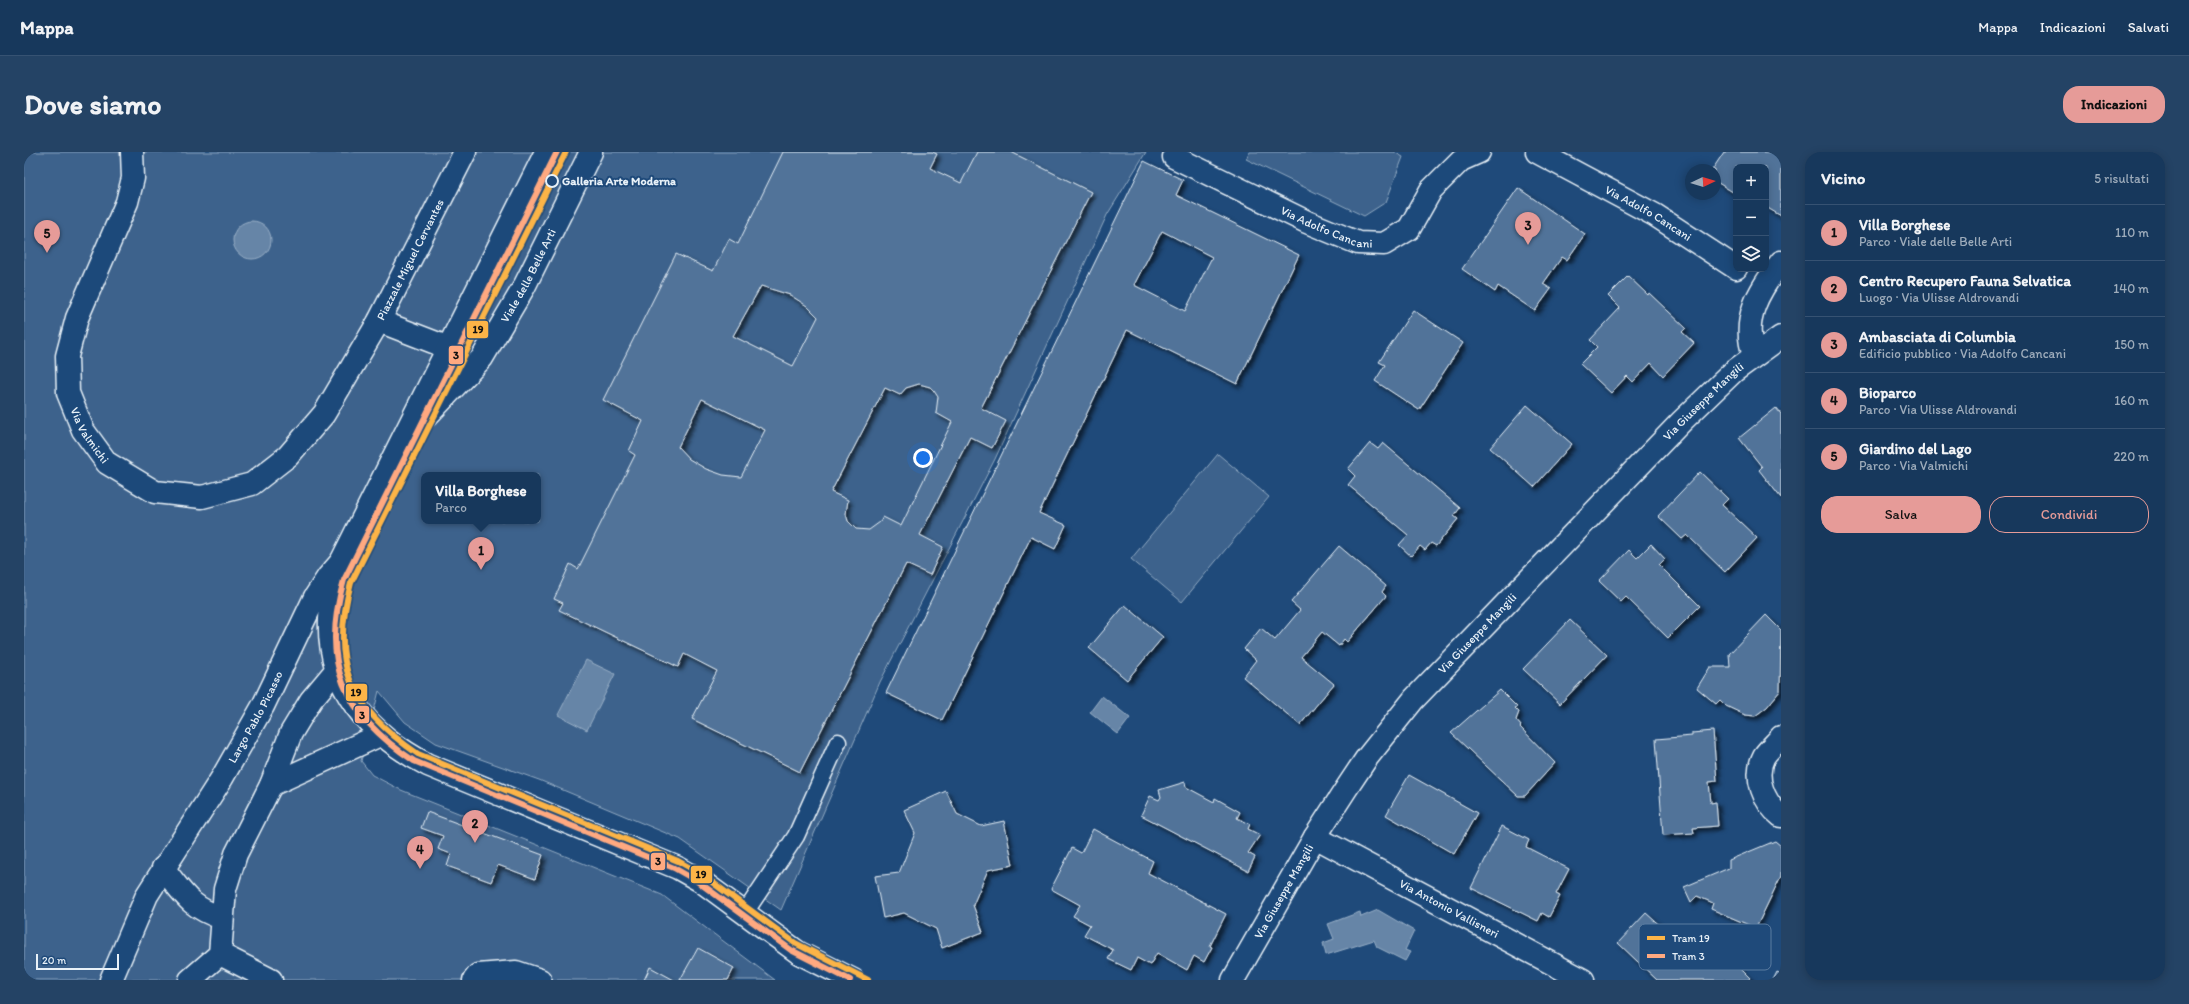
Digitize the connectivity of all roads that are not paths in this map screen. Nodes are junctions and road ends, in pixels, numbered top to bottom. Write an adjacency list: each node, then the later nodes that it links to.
1 (132, 152): 12 (street, Via Valmichi)
2 (465, 152): 12 (street, Piazzale Miguel Cervantes)
3 (546, 152): 14 (street, Viale delle Belle Arti)
4 (591, 152): 16 (street, Viale delle Belle Arti)
5 (1176, 152): 6 (street, Via Adolfo Cancani)
6 (1480, 152)
7 (1537, 152): 9 (street, Via Adolfo Cancani)
8 (1781, 262): 11 (street)
9 (1733, 266)
10 (1742, 272): 11 (street, Via Adolfo Cancani)
11 (1764, 286): 15 (street)
12 (379, 321): 14 (street, Piazzale Miguel Cervantes)
13 (1781, 337): 15 (street, Via Giuseppe Mangili)
14 (449, 348): 16 (street, Viale delle Belle Arti)
15 (1754, 355): 24 (street, Via Giuseppe Mangili)
16 (402, 442): 17 (street, Viale delle Belle Arti)
17 (341, 562): 18 (street, Viale delle Belle Arti); 25 (street, Largo Pablo Picasso)
18 (337, 669): 19 (street, Viale delle Belle Arti); 22 (street)
19 (380, 735): 22 (street); 26 (street, Viale delle Belle Arti)
20 (1781, 737): 23 (street)
21 (838, 742): 26 (lane)
22 (271, 785): 27 (street)
23 (1781, 816)
24 (1315, 837): 35 (street, Via Giuseppe Mangili); 36 (street, Via Antonio Vallisneri)
25 (163, 868): 27 (street); 29 (street, Largo Pablo Picasso)
26 (744, 914): 34 (street, Viale delle Belle Arti)
27 (222, 918): 28 (street)
28 (220, 954): 30 (street); 31 (street)
29 (111, 980)
30 (190, 980)
31 (271, 980)
32 (474, 980): 33 (street)
33 (540, 980)
34 (853, 980)
35 (1233, 980)
36 (1584, 980)

